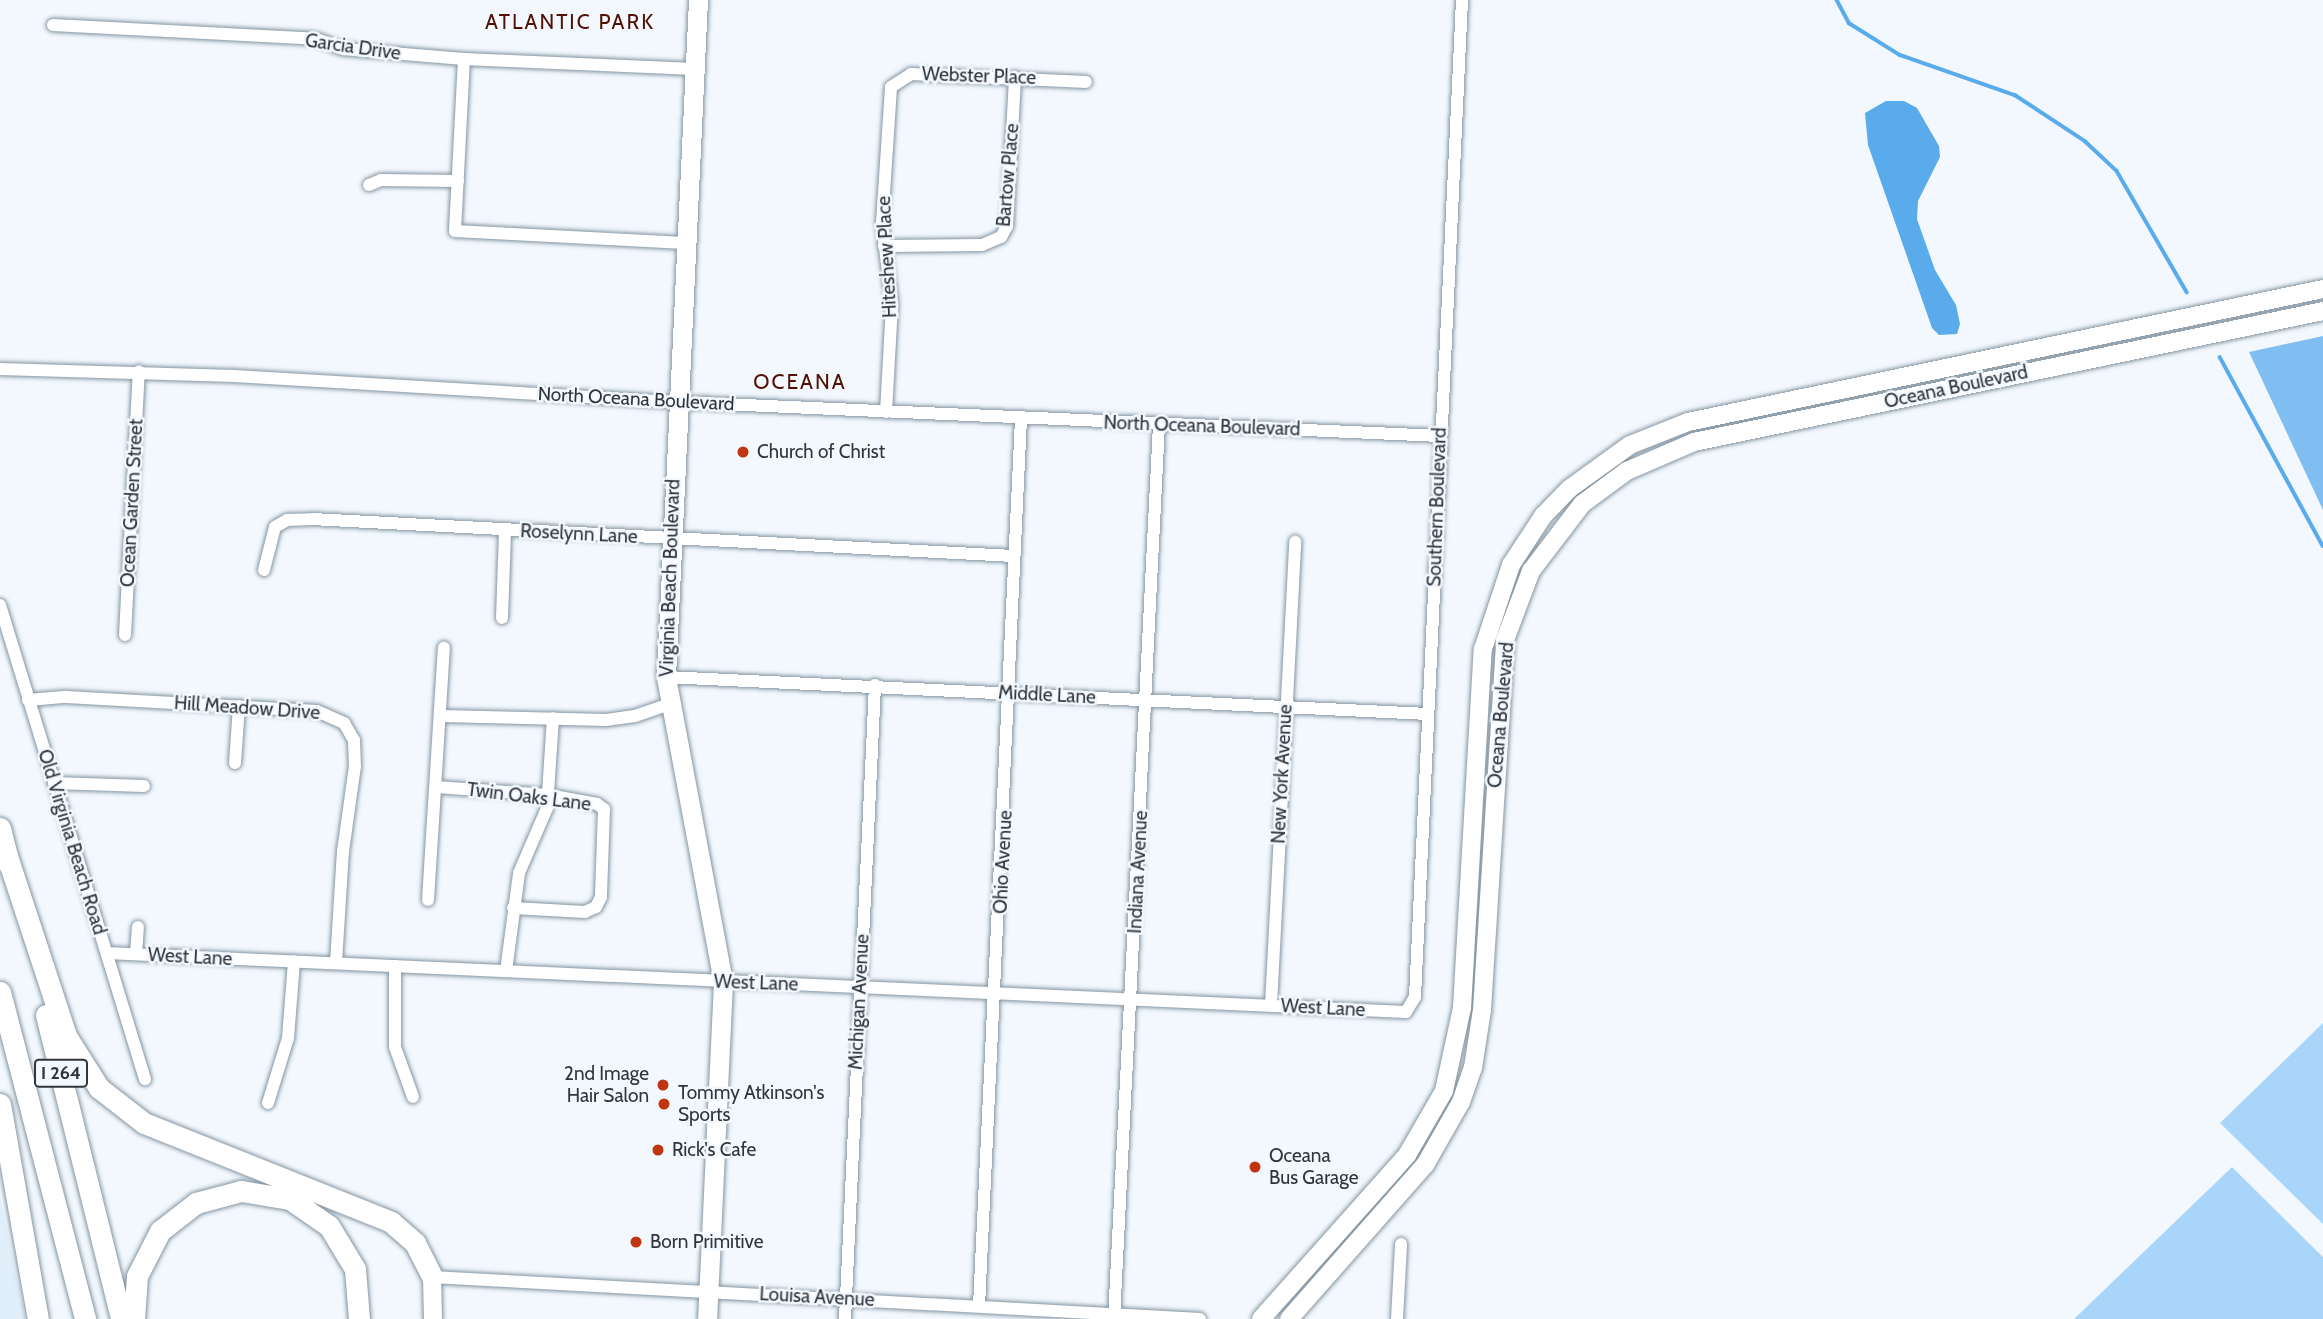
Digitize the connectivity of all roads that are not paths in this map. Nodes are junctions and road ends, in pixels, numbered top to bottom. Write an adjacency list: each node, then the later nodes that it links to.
1 (698, 0): 5 (main road, Virginia Beach Boulevard)
2 (1462, 0): 23 (street, Southern Boulevard)
3 (53, 25): 4 (street, Garcia Drive)
4 (464, 59): 5 (street, Garcia Drive); 9 (street)
5 (694, 69): 11 (main road, Virginia Beach Boulevard)
6 (1015, 77): 7 (street, Webster Place); 8 (street, Webster Place); 12 (street, Bartow Place)
7 (1086, 82)
8 (886, 144): 12 (street, Hiteshew Place)
9 (458, 181): 10 (street); 11 (street)
10 (369, 185)
11 (685, 243): 19 (main road, Virginia Beach Boulevard)
12 (884, 246): 20 (street, Hiteshew Place)
13 (2323, 289): 17 (main road, Oceana Boulevard)
14 (2323, 311): 18 (main road, Oceana Boulevard)
15 (0, 369): 16 (street, North Oceana Boulevard)
16 (139, 371): 19 (street, North Oceana Boulevard); 33 (street, Ocean Garden Street)
17 (1910, 376): 18 (main road); 24 (main road, Oceana Boulevard)
18 (1912, 396): 25 (main road, Oceana Boulevard)
19 (677, 402): 20 (street, North Oceana Boulevard); 27 (main road, Virginia Beach Boulevard)
20 (886, 412): 21 (street, North Oceana Boulevard)
21 (1021, 418): 22 (street, North Oceana Boulevard); 29 (street, Ohio Avenue)
22 (1159, 425): 23 (street, North Oceana Boulevard); 39 (street, Indiana Avenue)
23 (1440, 436): 43 (street, Southern Boulevard)
24 (1569, 489): 25 (main road); 88 (main road, Oceana Boulevard)
25 (1582, 504): 89 (main road, Oceana Boulevard)
26 (505, 530): 27 (street, Roselynn Lane); 30 (street, Roselynn Lane); 32 (street)
27 (671, 538): 29 (street, Roselynn Lane); 35 (main road, Virginia Beach Boulevard)
28 (1295, 542): 42 (street, New York Avenue)
29 (1014, 556): 37 (street, Ohio Avenue)
30 (264, 570)
31 (0, 605): 38 (street, Old Virginia Beach Road)
32 (502, 618)
33 (125, 635)
34 (443, 649): 44 (street)
35 (666, 677): 36 (street, Middle Lane); 40 (main road, Virginia Beach Boulevard)
36 (875, 685): 37 (street, Middle Lane); 63 (street, Michigan Avenue)
37 (1011, 693): 39 (street, Middle Lane); 65 (street, Ohio Avenue)
38 (28, 700): 41 (street, Hill Meadow Drive); 47 (street, Old Virginia Beach Road)
39 (1147, 700): 42 (street, Middle Lane); 66 (street, Indiana Avenue)
40 (669, 704): 45 (street); 62 (main road, Virginia Beach Boulevard)
41 (239, 706): 46 (street); 59 (street, Hill Meadow Drive)
42 (1286, 706): 43 (street, Middle Lane); 67 (street, New York Avenue)
43 (1428, 714): 68 (street, Southern Boulevard)
44 (442, 716): 45 (street); 49 (street)
45 (554, 718): 50 (street)
46 (235, 763)
47 (54, 783): 48 (street); 56 (street, Old Virginia Beach Road)
48 (144, 786)
49 (436, 787): 50 (street, Twin Oaks Lane); 53 (street)
50 (548, 795): 54 (street); 54 (street, Twin Oaks Lane)
51 (0, 828): 52 (highway, I 264)
52 (6, 853): 74 (highway); 81 (highway, I 264)
53 (428, 900)
54 (513, 908): 61 (street)
55 (138, 927): 57 (street)
56 (107, 953): 57 (street, West Lane); 69 (street, Old Virginia Beach Road)
57 (136, 954): 58 (street, West Lane)
58 (293, 961): 59 (street, West Lane); 71 (street)
59 (336, 963): 60 (street, West Lane)
60 (395, 966): 61 (street, West Lane); 70 (street)
61 (506, 971): 62 (street, West Lane)
62 (723, 982): 63 (street, West Lane); 75 (main road, Virginia Beach Boulevard)
63 (859, 987): 65 (street, West Lane); 76 (street, Michigan Avenue)
64 (0, 992): 80 (highway, I 264)
65 (996, 993): 66 (street, West Lane); 77 (street, Ohio Avenue)
66 (1132, 999): 67 (street, West Lane); 78 (street, Indiana Avenue)
67 (1271, 1005): 68 (street, West Lane)
68 (1406, 1012)
69 (145, 1079)
70 (413, 1097)
71 (268, 1102)
72 (0, 1104): 79 (highway)
73 (1401, 1244): 90 (street)
74 (432, 1277): 75 (street, Louisa Avenue); 84 (main road)
75 (709, 1290): 76 (street, Louisa Avenue); 85 (main road, Virginia Beach Boulevard)
76 (846, 1299): 77 (street, Louisa Avenue); 86 (street, Michigan Avenue)
77 (979, 1306): 78 (street, Louisa Avenue)
78 (1114, 1316): 87 (street, Louisa Avenue)
79 (38, 1319)
80 (85, 1319)
81 (121, 1319)
82 (134, 1319): 83 (highway)
83 (359, 1319)
84 (433, 1319)
85 (707, 1319)
86 (845, 1319)
87 (1200, 1319)
88 (1261, 1319)
89 (1289, 1319)
90 (1397, 1319)

